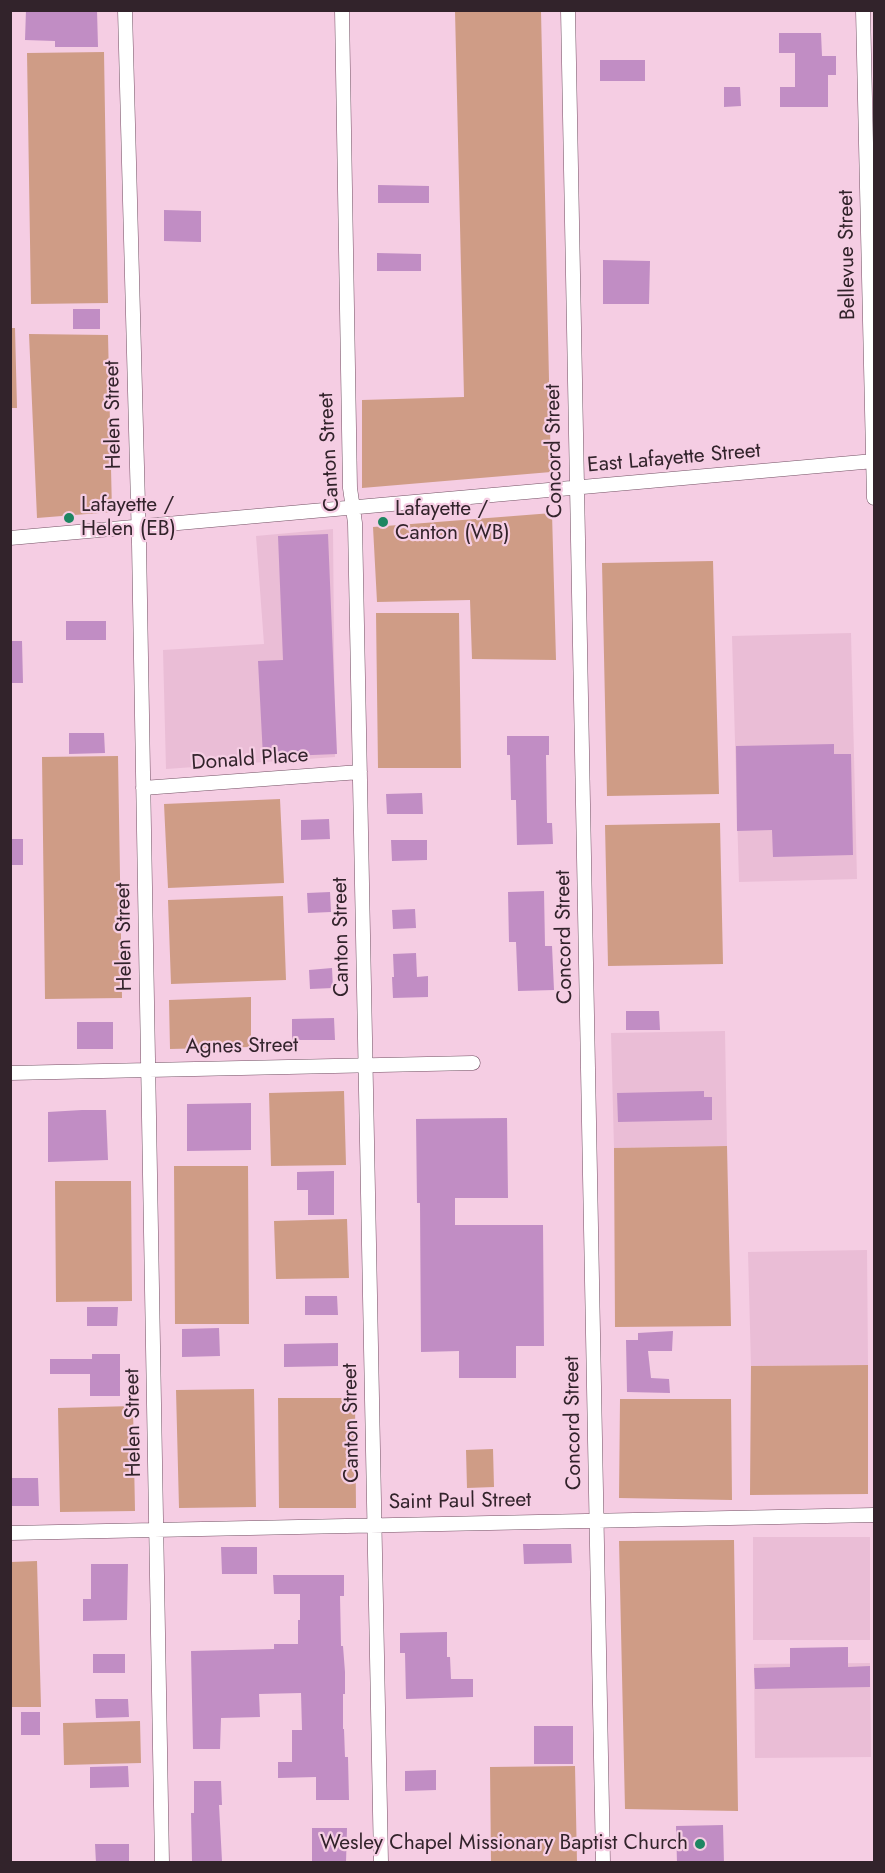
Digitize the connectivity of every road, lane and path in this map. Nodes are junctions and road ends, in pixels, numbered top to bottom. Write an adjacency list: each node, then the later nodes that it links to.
1 (125, 10): 9 (street, Helen Street)
2 (342, 10): 8 (street, Canton Street)
3 (568, 10): 6 (street, Concord Street)
4 (863, 10): 5 (street, Bellevue Street)
5 (874, 461): 6 (street, East Lafayette Street); 7 (street, Bellevue Street)
6 (577, 489): 8 (street, East Lafayette Street); 18 (street, Concord Street)
7 (874, 498)
8 (352, 508): 9 (street, East Lafayette Street); 11 (street, Canton Street)
9 (137, 528): 10 (street, East Lafayette Street); 12 (street, Helen Street)
10 (10, 538)
11 (360, 772): 12 (street, Donald Place); 14 (street, Canton Street)
12 (143, 788): 15 (street, Helen Street)
13 (473, 1063): 14 (street, Agnes Street)
14 (366, 1066): 15 (street, Agnes Street); 19 (street, Canton Street)
15 (148, 1070): 16 (street, Agnes Street); 20 (street, Helen Street)
16 (10, 1073)
17 (874, 1515): 18 (street, Saint Paul Street)
18 (597, 1520): 19 (street, Saint Paul Street); 24 (street, Concord Street)
19 (375, 1524): 20 (street, Saint Paul Street); 23 (street, Canton Street)
20 (157, 1529): 21 (street, Saint Paul Street); 22 (street, Helen Street)
21 (10, 1533)
22 (162, 1863)
23 (381, 1863)
24 (603, 1863)

